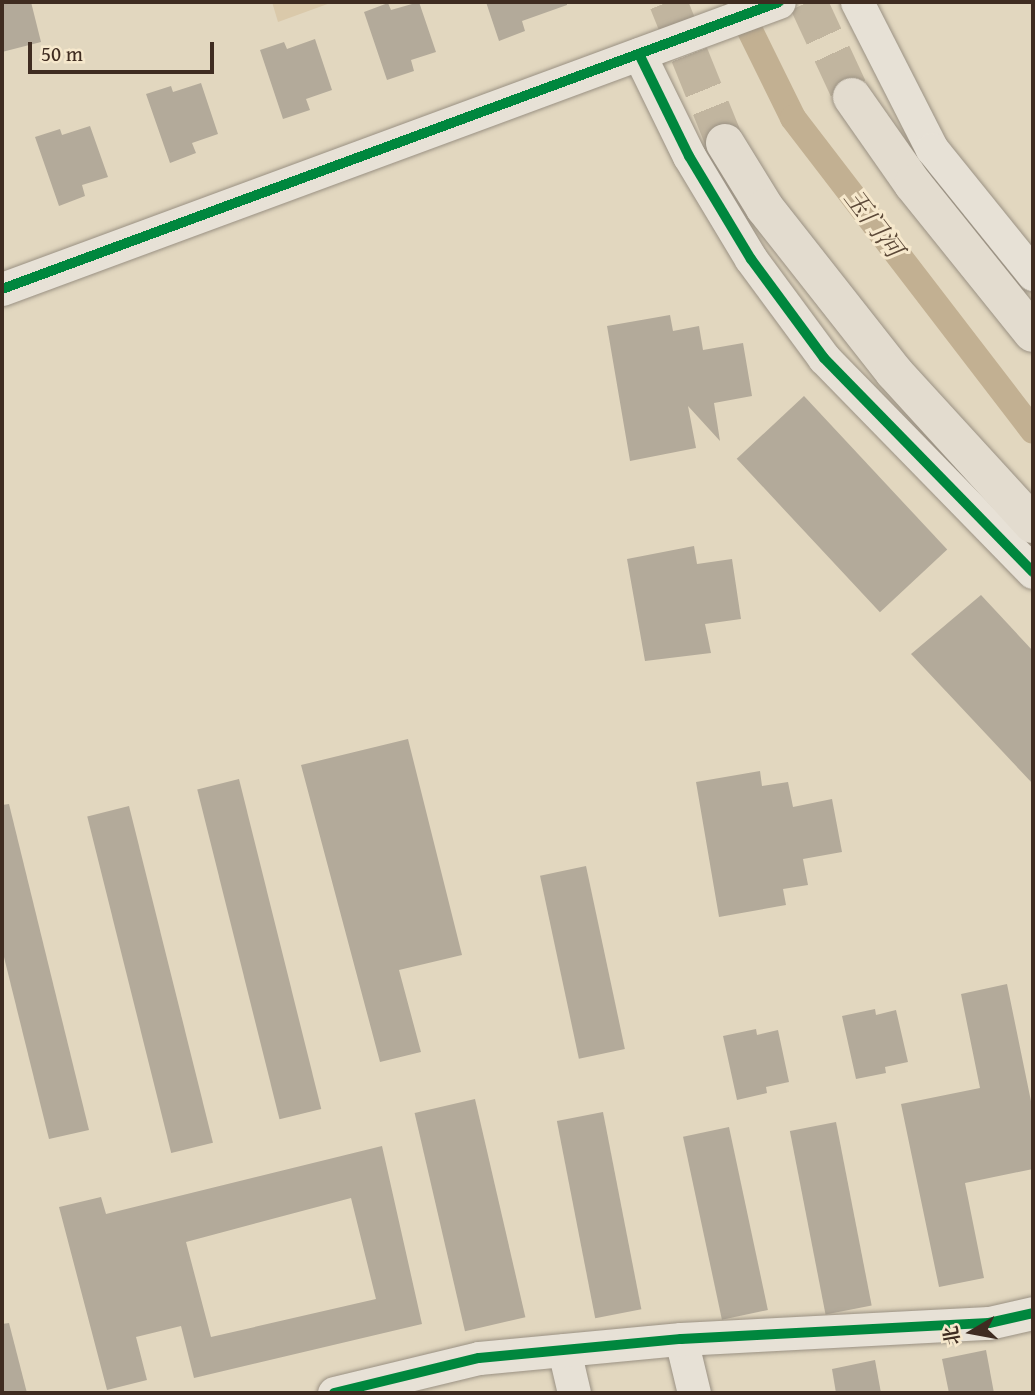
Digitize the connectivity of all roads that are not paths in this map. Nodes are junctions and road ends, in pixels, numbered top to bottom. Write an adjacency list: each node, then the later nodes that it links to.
1 (779, 2): 3 (street)
2 (857, 2): 6 (street)
3 (639, 54): 7 (street); 10 (street)
4 (852, 97): 8 (main road)
5 (725, 143): 9 (main road)
6 (1033, 274)
7 (2, 289)
8 (1033, 333)
9 (1033, 524)
10 (1033, 572)
11 (1033, 1313): 12 (street)
12 (681, 1339): 13 (street); 16 (street)
13 (564, 1350): 14 (street); 15 (street)
14 (338, 1393)
15 (574, 1393)
16 (694, 1393)

